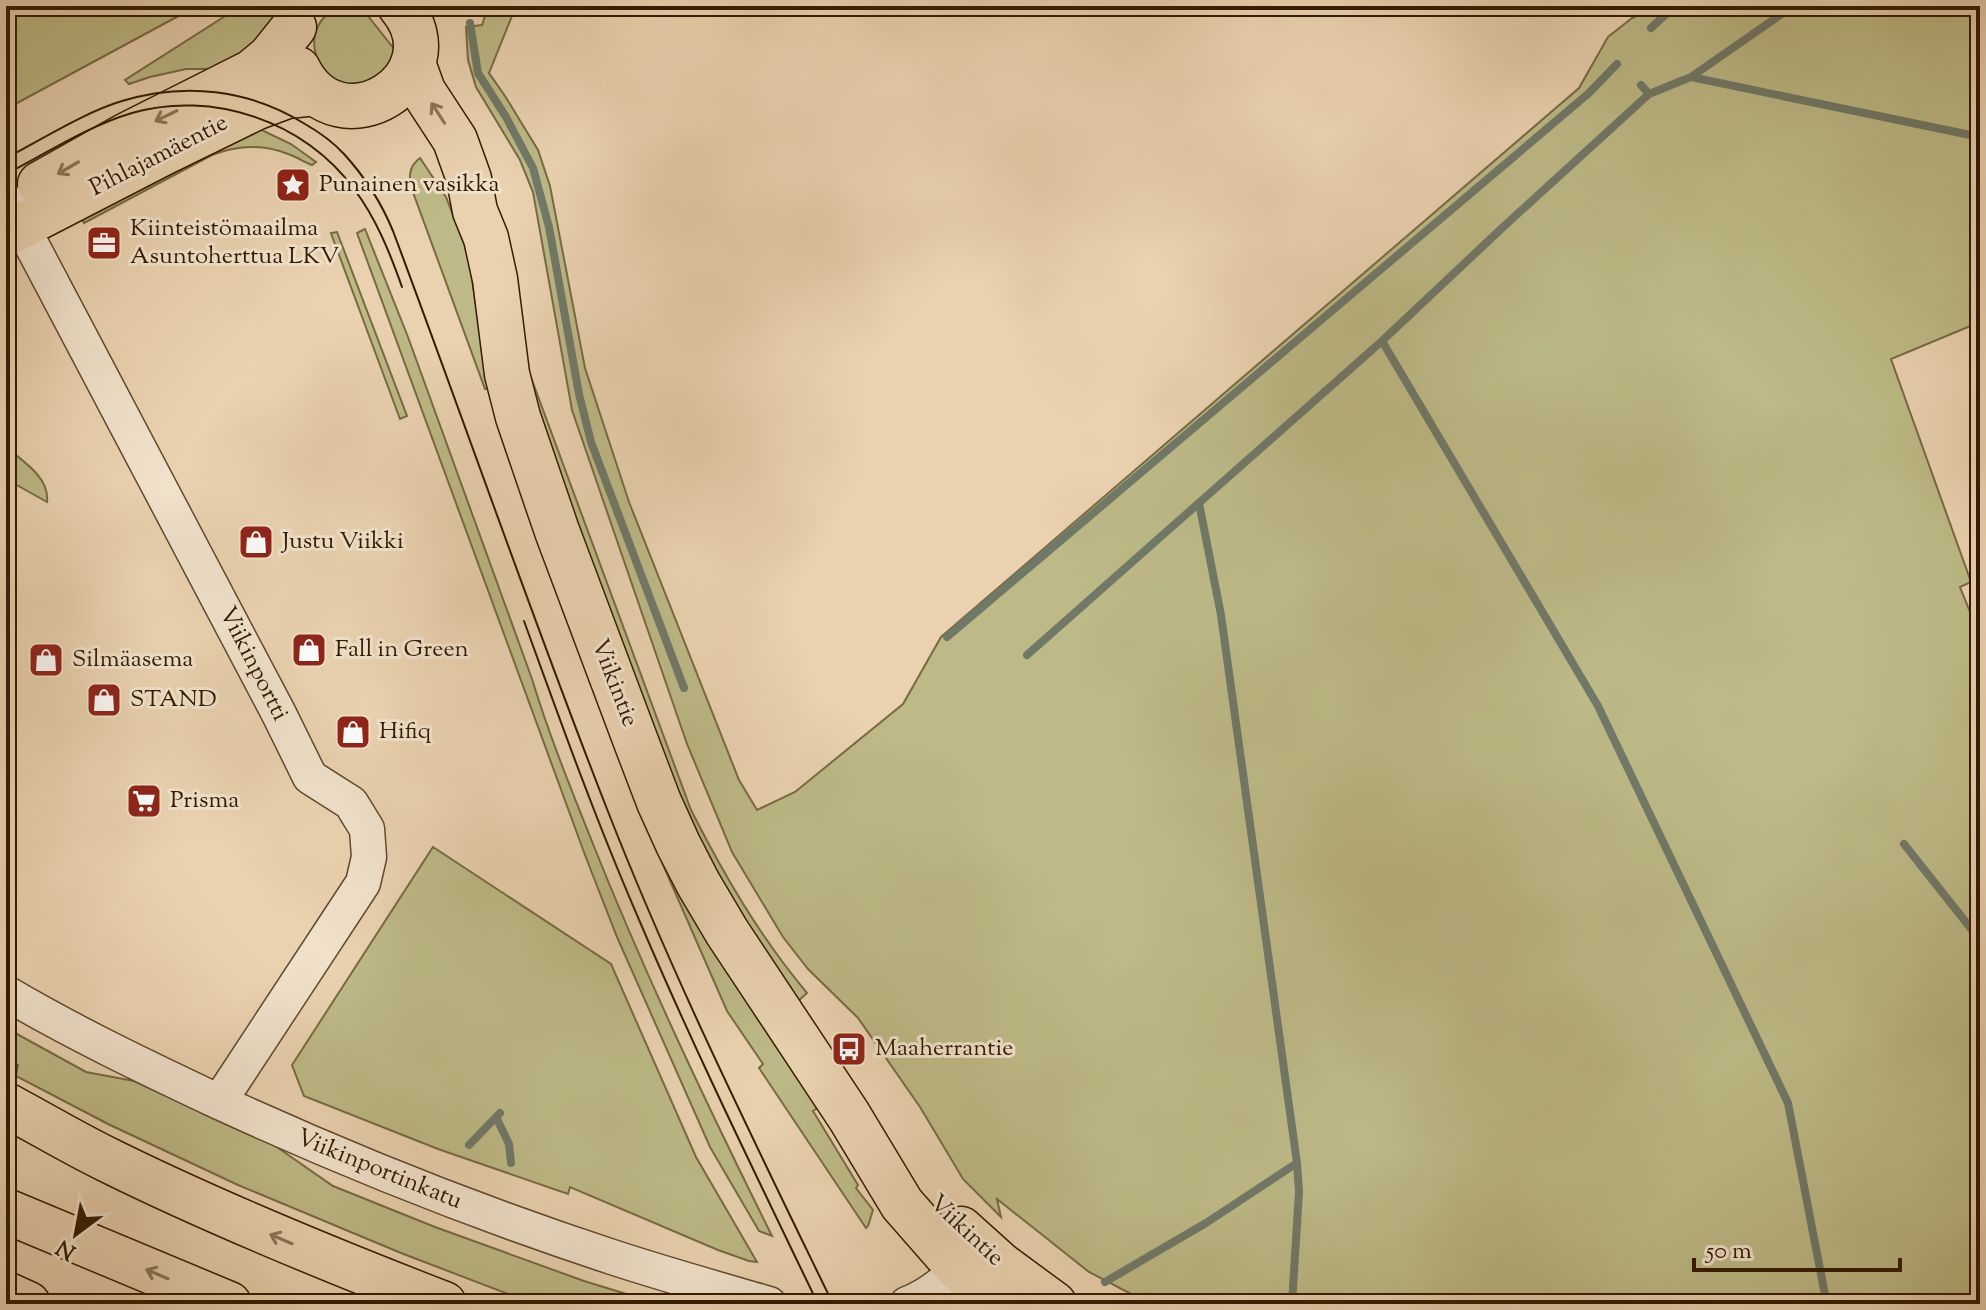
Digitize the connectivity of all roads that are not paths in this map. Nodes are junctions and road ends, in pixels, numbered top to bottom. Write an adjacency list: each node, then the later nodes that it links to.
1 (400, 6): 3 (main road, Viikintie)
2 (300, 17): 4 (main road); 7 (main road, Pihlajamäentie, one-way to 7)
3 (413, 63): 5 (main road); 6 (main road, Viikintie, one-way to 3)
4 (316, 93): 5 (main road); 7 (main road, Pihlajamäentie)
5 (374, 103): 6 (main road, Viikintie)
6 (475, 211): 14 (main road, Viikintie)
7 (11, 216): 9 (street, Viikinportti)
8 (6, 993): 9 (street, Viikinportinkatu)
9 (219, 1102): 19 (street, Viikinportinkatu)
10 (6, 1105): 12 (main road)
11 (6, 1125): 12 (main road)
12 (106, 1159): 18 (main road, one-way to 12)
13 (6, 1211): 17 (main road, one-way to 13)
14 (969, 1258): 20 (street); 21 (main road, Viikintie); 22 (main road, Viikintie)
15 (6, 1294): 16 (main road)
16 (28, 1304)
17 (229, 1304)
18 (444, 1304)
19 (769, 1304)
20 (907, 1304)
21 (999, 1304)
22 (1054, 1304)

